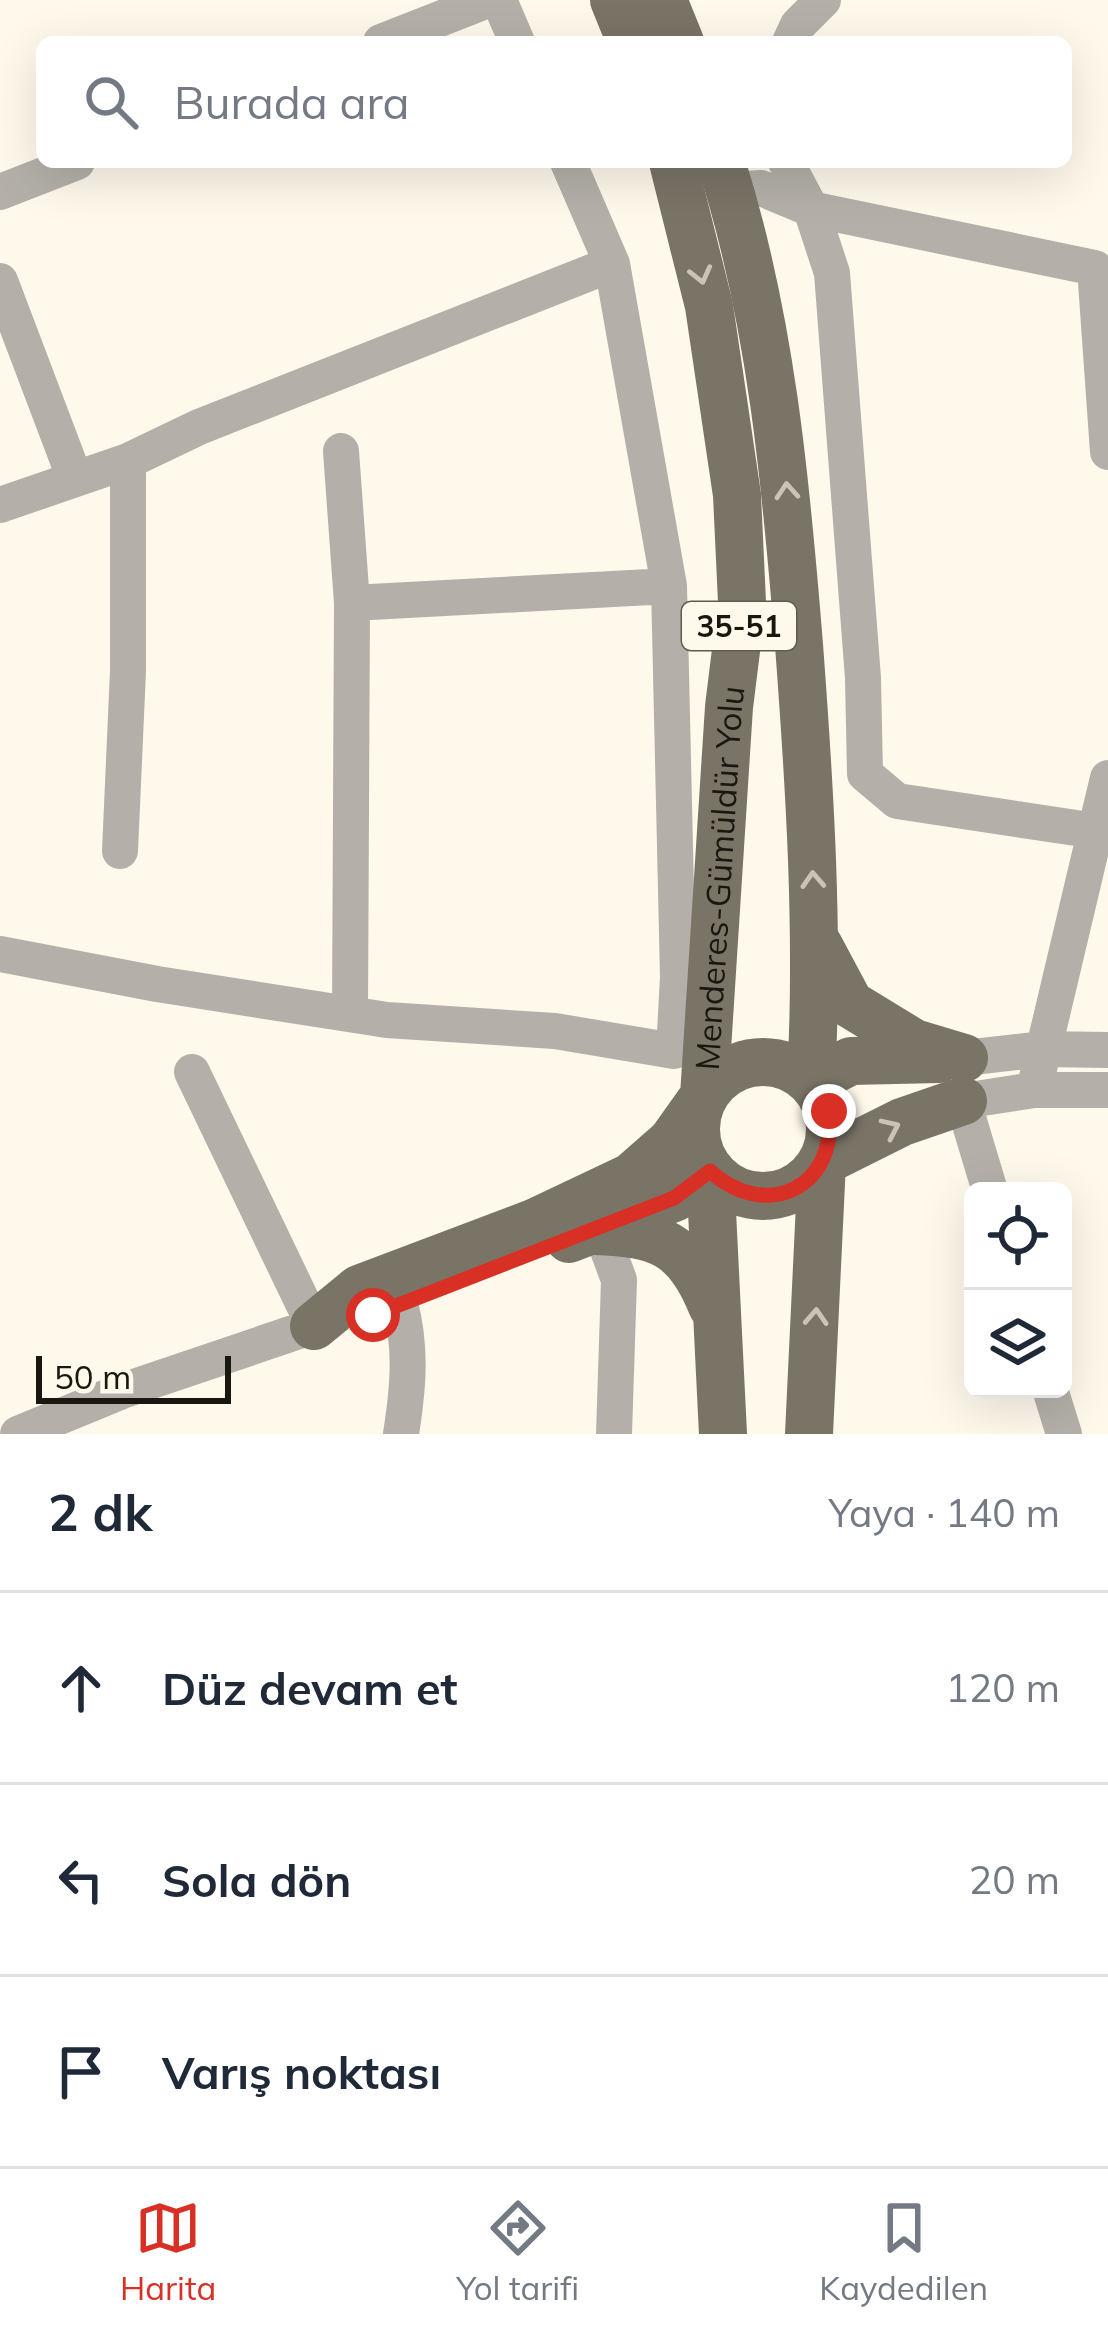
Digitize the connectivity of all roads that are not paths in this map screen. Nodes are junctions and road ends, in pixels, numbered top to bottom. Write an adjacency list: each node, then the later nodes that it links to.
1 (488, 0): 6 (street)
2 (499, 0): 7 (street)
3 (614, 0): 8 (main road)
4 (663, 0): 9 (main road)
5 (823, 0): 10 (street)
6 (396, 36)
7 (514, 36)
8 (629, 36)
9 (678, 36)
10 (793, 36)
11 (62, 168): 16 (street)
12 (571, 168): 18 (street)
13 (674, 168): 40 (main road, Menderes-Gümüldür Yolu / 35-51, one-way to 40)
14 (789, 168): 17 (street)
15 (726, 176): 17 (street); 30 (main road, 35-51, one-way to 15)
16 (0, 192)
17 (811, 209): 21 (street); 28 (street)
18 (612, 264): 22 (street); 25 (street)
19 (0, 281): 23 (street)
20 (341, 451): 26 (street)
21 (1108, 452)
22 (128, 460): 23 (street); 29 (street)
23 (75, 479): 24 (street)
24 (0, 505)
25 (669, 586): 26 (street); 32 (street)
26 (352, 603): 32 (street)
27 (1108, 778): 28 (street)
28 (1096, 831): 33 (street)
29 (120, 851)
30 (816, 941): 36 (main road); 37 (main road, 35-51)
31 (0, 954): 32 (street)
32 (350, 1014)
33 (1044, 1049): 34 (street); 36 (street); 38 (street)
34 (1108, 1050)
35 (192, 1072): 47 (street)
36 (964, 1080): 37 (main road); 38 (street); 41 (main road, one-way to 36); 43 (street)
37 (811, 1081): 40 (main road); 41 (main road)
38 (1034, 1090): 39 (street)
39 (1108, 1090)
40 (704, 1096): 42 (main road); 47 (main road)
41 (822, 1162): 42 (main road); 53 (main road, one-way to 41)
42 (710, 1171): 44 (main road); 46 (main road)
43 (988, 1182)
44 (590, 1230): 45 (main road); 46 (main road); 51 (street)
45 (400, 1304): 47 (main road); 50 (street)
46 (715, 1313): 52 (main road)
47 (314, 1326): 49 (street)
48 (1053, 1398): 54 (street)
49 (18, 1434)
50 (401, 1434)
51 (614, 1434)
52 (722, 1434)
53 (809, 1434)
54 (1064, 1434)

